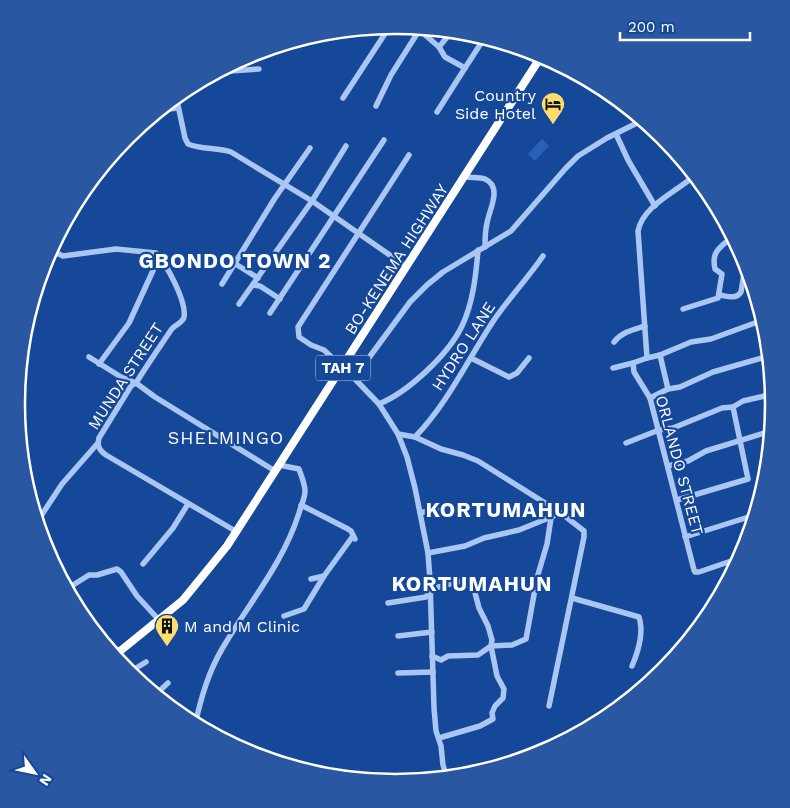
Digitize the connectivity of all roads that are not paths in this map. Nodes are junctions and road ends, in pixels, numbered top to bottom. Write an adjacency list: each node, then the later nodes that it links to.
1 (384, 34): 11 (street)
2 (414, 35): 13 (street)
3 (426, 36): 6 (street)
4 (447, 38): 6 (street)
5 (481, 44): 9 (street)
6 (439, 47): 9 (street)
7 (538, 63): 23 (highway, BO-KENEMA HIGHWAY / TAH 7)
8 (259, 68): 10 (street)
9 (465, 68): 16 (street)
10 (235, 70)
11 (343, 98)
12 (177, 105): 14 (street)
13 (376, 106)
14 (178, 108): 15 (street); 25 (street)
15 (172, 109)
16 (437, 112)
17 (636, 124): 18 (street)
18 (616, 134): 27 (street); 31 (street)
19 (384, 140): 28 (street)
20 (346, 146): 26 (street)
21 (310, 148): 25 (street)
22 (409, 154): 29 (street)
23 (465, 177): 31 (street); 37 (highway, BO-KENEMA HIGHWAY / TAH 7)
24 (689, 179): 27 (street)
25 (284, 185): 26 (street); 36 (street)
26 (312, 201): 28 (street); 38 (street)
27 (655, 206): 48 (street)
28 (335, 216): 29 (street); 43 (street)
29 (358, 233): 37 (street); 58 (street)
30 (727, 241): 42 (street)
31 (485, 247): 32 (street)
32 (478, 250): 60 (street); 65 (street)
33 (57, 253): 35 (street)
34 (543, 256): 52 (street, HYDRO LANE)
35 (160, 258): 57 (street); 61 (street, MUNDA STREET)
36 (234, 263): 38 (street); 40 (street)
37 (406, 267): 58 (highway, BO-KENEMA HIGHWAY / TAH 7)
38 (258, 278): 41 (street)
39 (743, 280): 42 (street)
40 (222, 284)
41 (253, 286): 43 (street); 44 (street)
42 (719, 294): 45 (street)
43 (280, 299): 46 (street)
44 (239, 304)
45 (683, 309)
46 (270, 313)
47 (756, 323): 50 (street)
48 (645, 326): 49 (street); 54 (street)
49 (614, 342)
50 (660, 355): 54 (street); 62 (street)
51 (89, 357): 57 (street)
52 (470, 358): 53 (street); 70 (street, HYDRO LANE)
53 (529, 358)
54 (647, 358): 56 (street)
55 (762, 358): 62 (street)
56 (633, 363): 59 (street); 64 (street, ORLANDO STREET)
57 (100, 364): 61 (street)
58 (344, 366): 60 (street); 75 (highway, BO-KENEMA HIGHWAY / TAH 7)
59 (613, 368)
60 (354, 378): 65 (street)
61 (136, 383): 72 (street, MUNDA STREET); 75 (street)
62 (668, 389): 64 (street)
63 (765, 396): 66 (street)
64 (650, 398): 67 (street, ORLANDO STREET)
65 (379, 404): 68 (street)
66 (733, 407): 67 (street); 71 (street)
67 (659, 430): 73 (street); 74 (street, ORLANDO STREET)
68 (398, 434): 70 (street); 80 (street)
69 (764, 434): 71 (street)
70 (415, 437): 81 (street)
71 (740, 442): 74 (street); 76 (street)
72 (98, 443): 77 (street, MUNDA STREET); 82 (street)
73 (626, 443)
74 (668, 466): 76 (street, ORLANDO STREET)
75 (277, 468): 78 (street); 85 (highway, BO-KENEMA HIGHWAY / TAH 7)
76 (677, 500): 86 (street, ORLANDO STREET)
77 (188, 504): 85 (street, MUNDA STREET); 89 (street)
78 (301, 505): 90 (street); 111 (street)
79 (449, 505): 80 (street)
80 (420, 513): 87 (street)
81 (560, 513): 83 (street); 94 (street)
82 (42, 514)
83 (551, 518): 87 (street); 100 (street)
84 (747, 518): 86 (street)
85 (237, 532): 97 (highway, BO-KENEMA HIGHWAY / TAH 7)
86 (685, 537): 88 (street, ORLANDO STREET)
87 (428, 554): 93 (street)
88 (730, 561)
89 (144, 564)
90 (324, 576): 91 (street); 96 (street)
91 (311, 579)
92 (73, 585): 97 (street)
93 (431, 589): 95 (street); 98 (street); 100 (street)
94 (572, 598): 104 (street); 110 (street)
95 (388, 602)
96 (284, 616)
97 (159, 620): 101 (highway, BO-KENEMA HIGHWAY / TAH 7)
98 (432, 632): 99 (street); 102 (street)
99 (398, 636)
100 (491, 646): 102 (street); 112 (street)
101 (120, 651)
102 (432, 656): 106 (street)
103 (146, 662): 105 (street)
104 (632, 666)
105 (136, 668)
106 (433, 672): 107 (street); 112 (street)
107 (398, 673)
108 (168, 683): 109 (street)
109 (160, 690)
110 (549, 706)
111 (198, 717)
112 (439, 738): 113 (street)
113 (446, 771)

